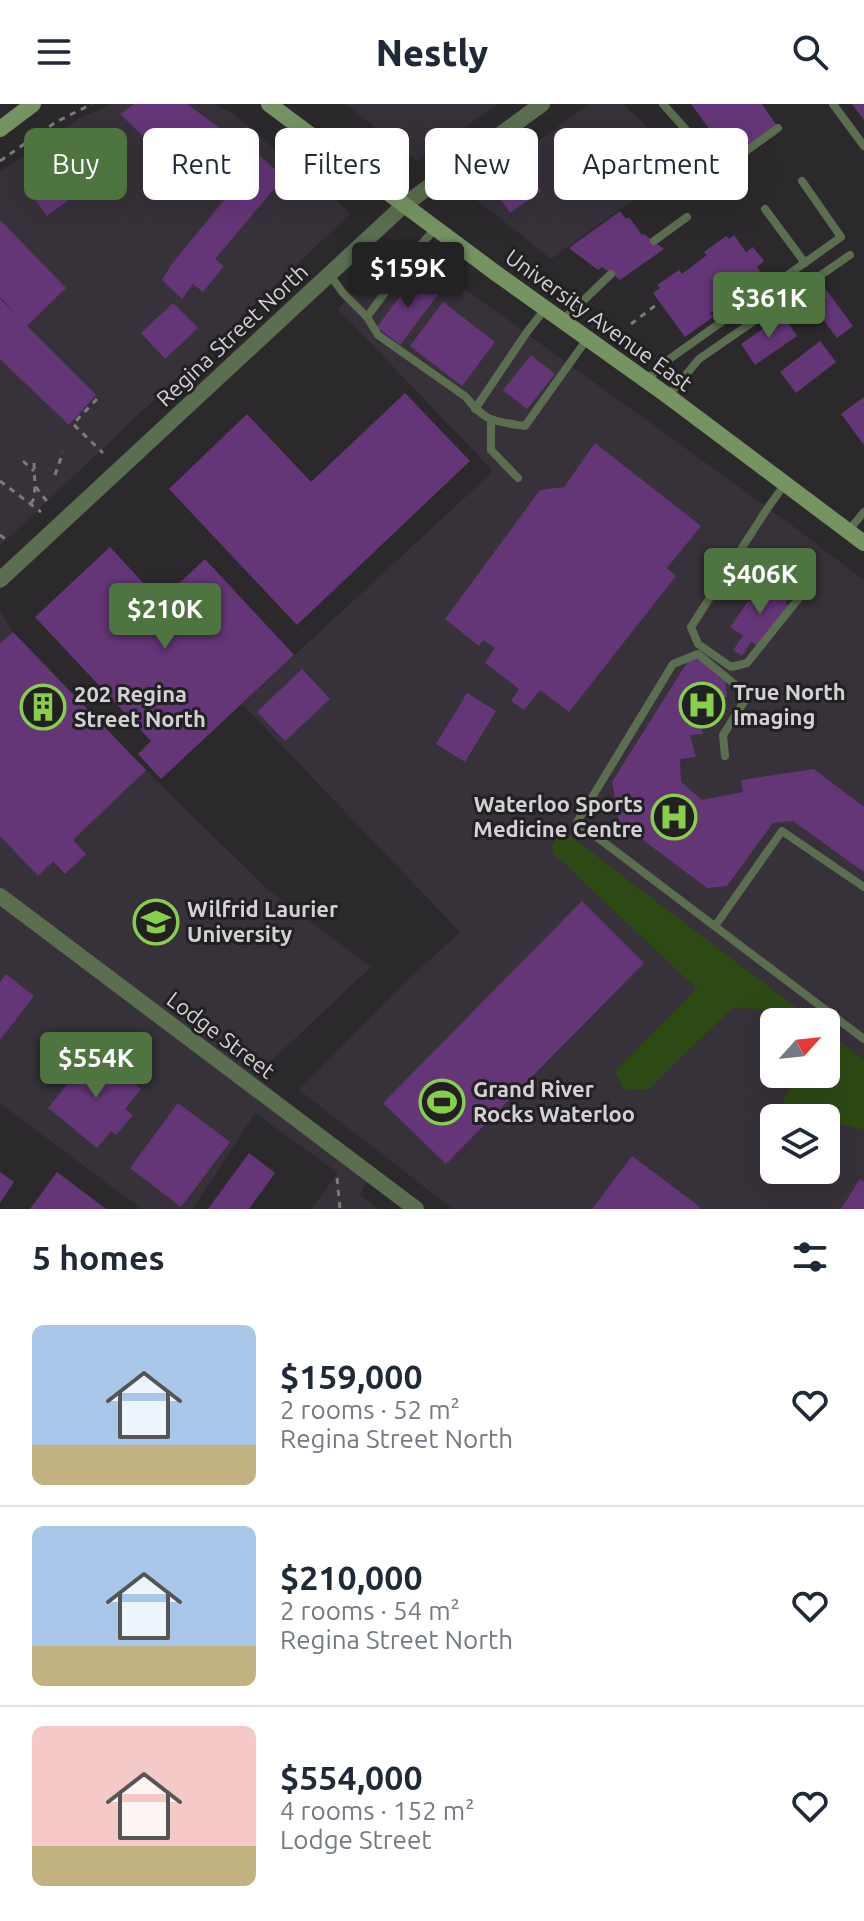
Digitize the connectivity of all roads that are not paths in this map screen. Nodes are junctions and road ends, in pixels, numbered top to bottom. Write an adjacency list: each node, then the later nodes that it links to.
1 (33, 104): 7 (main road)
2 (269, 104): 10 (main road, University Avenue East)
3 (542, 104): 10 (street, Regina Street North)
4 (663, 104): 6 (lane)
5 (833, 104): 8 (lane)
6 (778, 128)
7 (0, 129)
8 (864, 146)
9 (802, 181): 16 (lane)
10 (404, 205): 13 (main road, University Avenue East); 17 (street, Regina Street North)
11 (765, 209): 16 (lane)
12 (687, 217): 14 (lane)
13 (436, 228): 19 (main road, University Avenue East); 20 (lane)
14 (654, 241)
15 (850, 255): 24 (lane)
16 (805, 263): 23 (lane)
17 (329, 274): 20 (lane); 32 (street, Regina Street North)
18 (611, 274): 21 (lane)
19 (545, 309): 21 (main road, University Avenue East); 25 (lane)
20 (367, 317): 25 (lane)
21 (562, 321): 22 (main road, University Avenue East)
22 (587, 339): 23 (main road, University Avenue East); 26 (lane)
23 (646, 381): 24 (main road, University Avenue East)
24 (668, 396): 28 (main road, University Avenue East)
25 (475, 409): 26 (lane)
26 (491, 421): 27 (lane)
27 (518, 478)
28 (786, 484): 30 (main road, University Avenue East); 33 (lane)
29 (864, 512): 30 (lane)
30 (848, 531): 31 (main road, University Avenue East)
31 (864, 543)
32 (0, 580)
33 (807, 588)
34 (725, 756): 37 (lane)
35 (864, 887): 37 (lane)
36 (0, 896): 39 (street, Lodge Street)
37 (715, 926): 38 (lane)
38 (864, 1039)
39 (416, 1209)

